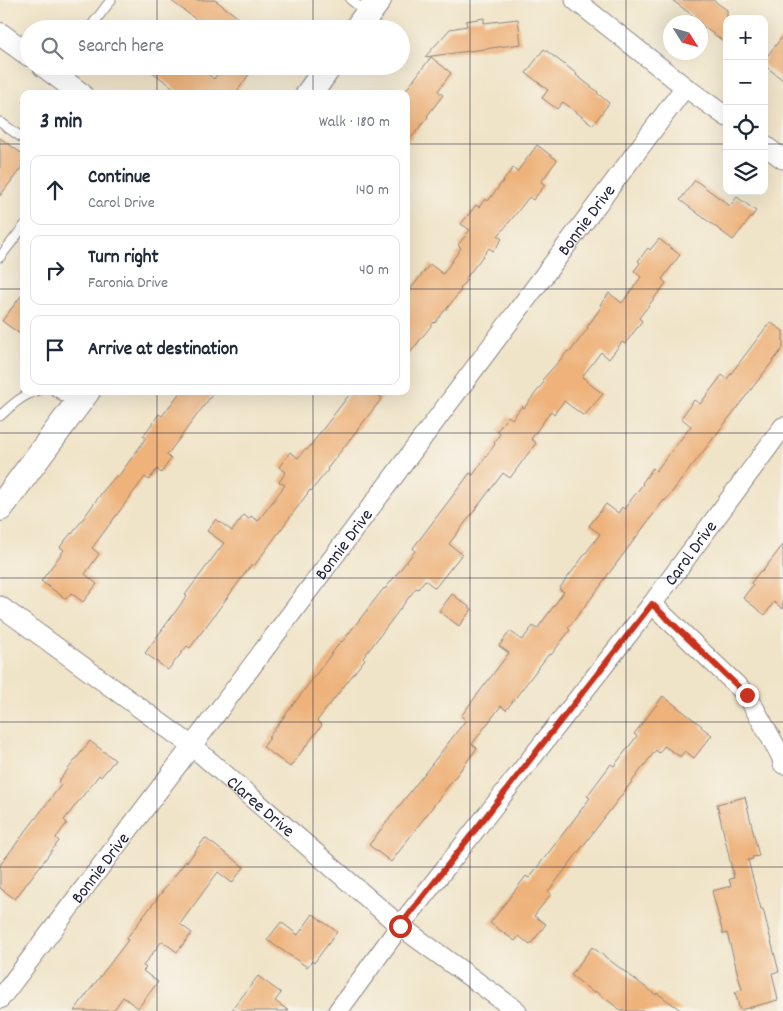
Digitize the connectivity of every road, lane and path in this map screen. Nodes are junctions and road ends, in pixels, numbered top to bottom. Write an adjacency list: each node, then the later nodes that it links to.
1 (111, 0): 3 (lane)
2 (575, 0): 8 (street)
3 (96, 20)
4 (0, 34): 5 (street)
5 (20, 48)
6 (60, 75): 9 (street)
7 (322, 75): 10 (main road)
8 (685, 87): 11 (street); 25 (street, Bonnie Drive)
9 (77, 90)
10 (311, 90)
11 (723, 114)
12 (0, 122): 13 (lane)
13 (20, 137)
14 (768, 148): 15 (street)
15 (783, 159)
16 (20, 231): 17 (lane)
17 (0, 257)
18 (28, 395): 20 (lane)
19 (82, 398): 22 (main road)
20 (0, 416)
21 (783, 427): 23 (street, Carol Drive)
22 (0, 508)
23 (652, 604): 26 (street); 27 (street, Carol Drive)
24 (0, 606): 25 (street, Claree Drive)
25 (192, 746): 27 (street, Claree Drive); 28 (street, Bonnie Drive)
26 (783, 764)
27 (400, 926): 29 (street, Carol Drive); 30 (street, Claree Drive)
28 (0, 999)
29 (338, 1011)
30 (517, 1011)

